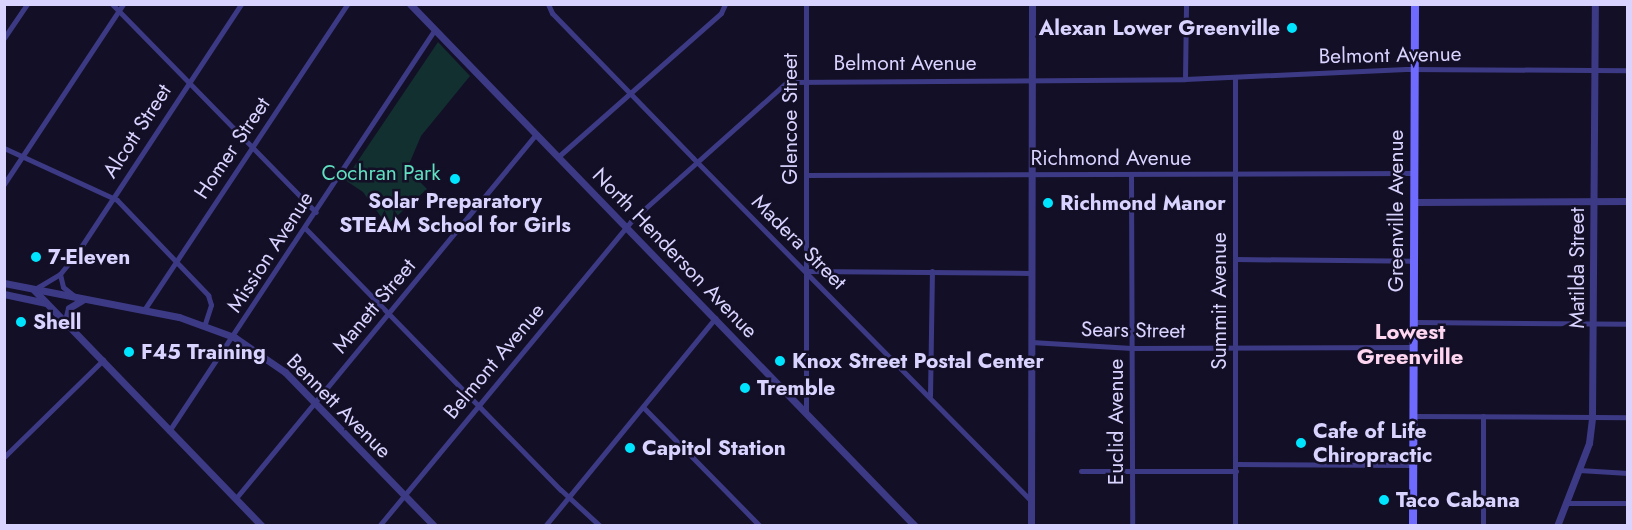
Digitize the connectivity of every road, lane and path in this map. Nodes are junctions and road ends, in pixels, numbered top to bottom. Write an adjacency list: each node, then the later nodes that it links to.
1 (27, 4): 16 (street)
2 (112, 4): 14 (street)
3 (123, 4): 14 (street)
4 (241, 4): 24 (street, Alcott Street)
5 (347, 4): 28 (street, Homer Street)
6 (410, 4): 15 (street, North Henderson Avenue)
7 (548, 4): 25 (street, Madera Street)
8 (725, 4): 25 (street)
9 (806, 4): 21 (street, Glencoe Street)
10 (1032, 4): 23 (street)
11 (1186, 4): 22 (street)
12 (1414, 4): 17 (main road, Greenville Avenue)
13 (1595, 4): 18 (street, Matilda Street)
14 (118, 11): 24 (street); 29 (street)
15 (435, 29): 26 (street, North Henderson Avenue); 42 (street, Mission Avenue)
16 (4, 38)
17 (1414, 69): 18 (street, Belmont Avenue); 20 (street, Belmont Avenue); 32 (main road, Greenville Avenue)
18 (1595, 70): 19 (street, Belmont Avenue); 39 (street, Matilda Street)
19 (1628, 70)
20 (1235, 77): 22 (street, Belmont Avenue); 34 (street, Summit Avenue)
21 (806, 79): 23 (street, Belmont Avenue); 31 (street, Belmont Avenue); 35 (street, Glencoe Street)
22 (1185, 79): 23 (street, Belmont Avenue)
23 (1031, 80): 36 (street)
24 (189, 82): 28 (street); 38 (street, Alcott Street)
25 (630, 93): 30 (street); 31 (street, Madera Street)
26 (536, 134): 30 (street, North Henderson Avenue); 59 (street, Manett Street)
27 (4, 148): 29 (street)
28 (252, 149): 42 (street); 46 (street, Homer Street)
29 (22, 156): 37 (street); 38 (street)
30 (559, 156): 44 (street, North Henderson Avenue)
31 (696, 162): 44 (street, Belmont Avenue); 48 (street, Madera Street)
32 (1415, 173): 34 (street, Richmond Avenue); 41 (main road, Greenville Avenue)
33 (1131, 174): 34 (street, Richmond Avenue); 36 (street, Richmond Avenue); 69 (street, Euclid Avenue)
34 (1235, 174): 45 (street, Summit Avenue)
35 (806, 175): 36 (street, Richmond Avenue); 48 (street, Glencoe Street)
36 (1031, 175): 51 (street)
37 (4, 184)
38 (113, 197): 46 (street); 50 (street, Alcott Street)
39 (1594, 201): 40 (street); 41 (street); 64 (street, Matilda Street)
40 (1628, 201)
41 (1415, 202): 47 (main road, Greenville Avenue)
42 (316, 212): 43 (street, Mission Avenue)
43 (305, 228): 59 (street); 66 (street, Mission Avenue)
44 (626, 228): 60 (street, North Henderson Avenue); 74 (street, Belmont Avenue)
45 (1235, 259): 47 (street); 70 (street, Summit Avenue)
46 (177, 261): 58 (street, Homer Street); 63 (street)
47 (1414, 261): 62 (main road, Greenville Avenue)
48 (806, 271): 49 (street); 72 (street, Madera Street); 76 (street, Glencoe Street)
49 (932, 271): 51 (street); 72 (street)
50 (60, 273): 53 (street, Alcott Street); 55 (street)
51 (1032, 273): 67 (street)
52 (4, 283): 53 (street, Bennett Avenue)
53 (33, 289): 55 (street, Bennett Avenue); 57 (street)
54 (4, 294): 57 (street)
55 (74, 296): 56 (street, Bennett Avenue)
56 (85, 298): 58 (street, Bennett Avenue); 61 (street)
57 (46, 303): 61 (street)
58 (144, 310): 63 (street, Bennett Avenue)
59 (389, 313): 73 (street, Manett Street); 74 (street)
60 (715, 318): 75 (street); 76 (street, North Henderson Avenue)
61 (66, 320): 71 (street)
62 (1414, 322): 64 (street); 68 (main road, Greenville Avenue)
63 (205, 324): 66 (street, Bennett Avenue)
64 (1593, 324): 65 (street); 79 (street, Matilda Street)
65 (1628, 324)
66 (234, 337): 73 (street, Bennett Avenue); 81 (street, Mission Avenue)
67 (1031, 342): 69 (street, Sears Street); 93 (street)
68 (1414, 347): 70 (street, Sears Street); 77 (main road, Greenville Avenue)
69 (1132, 348): 70 (street, Sears Street); 88 (street, Euclid Avenue)
70 (1235, 348): 83 (street, Summit Avenue)
71 (103, 360): 81 (street); 82 (street)
72 (930, 396): 93 (street, Madera Street)
73 (315, 402): 90 (street, Bennett Avenue); 92 (street, Manett Street)
74 (478, 406): 90 (street, Belmont Avenue); 91 (street)
75 (644, 408): 91 (street); 101 (street)
76 (806, 413): 102 (street, North Henderson Avenue)
77 (1413, 416): 78 (street); 84 (main road, Greenville Avenue)
78 (1483, 416): 79 (street); 107 (street)
79 (1592, 417): 80 (street); 85 (street, Matilda Street)
80 (1628, 417)
81 (169, 431): 92 (street)
82 (4, 457)
83 (1236, 464): 84 (street); 87 (street, Summit Avenue)
84 (1413, 465): 106 (main road, Greenville Avenue)
85 (1579, 470): 89 (street); 94 (street, Matilda Street)
86 (1081, 471): 88 (street)
87 (1236, 471): 88 (street); 105 (street, Summit Avenue)
88 (1132, 472): 104 (street, Euclid Avenue)
89 (1628, 473)
90 (404, 495): 97 (street, Belmont Avenue); 98 (street, Bennett Avenue)
91 (569, 496): 99 (street); 100 (street)
92 (236, 498): 96 (street)
93 (1030, 500): 103 (street)
94 (1565, 503): 95 (street); 108 (street, Matilda Street)
95 (1628, 503)
96 (262, 525)
97 (379, 525)
98 (434, 525)
99 (545, 525)
100 (600, 525)
101 (759, 525)
102 (915, 525)
103 (1031, 525)
104 (1132, 525)
105 (1235, 525)
106 (1413, 525)
107 (1483, 525)
108 (1557, 525)

